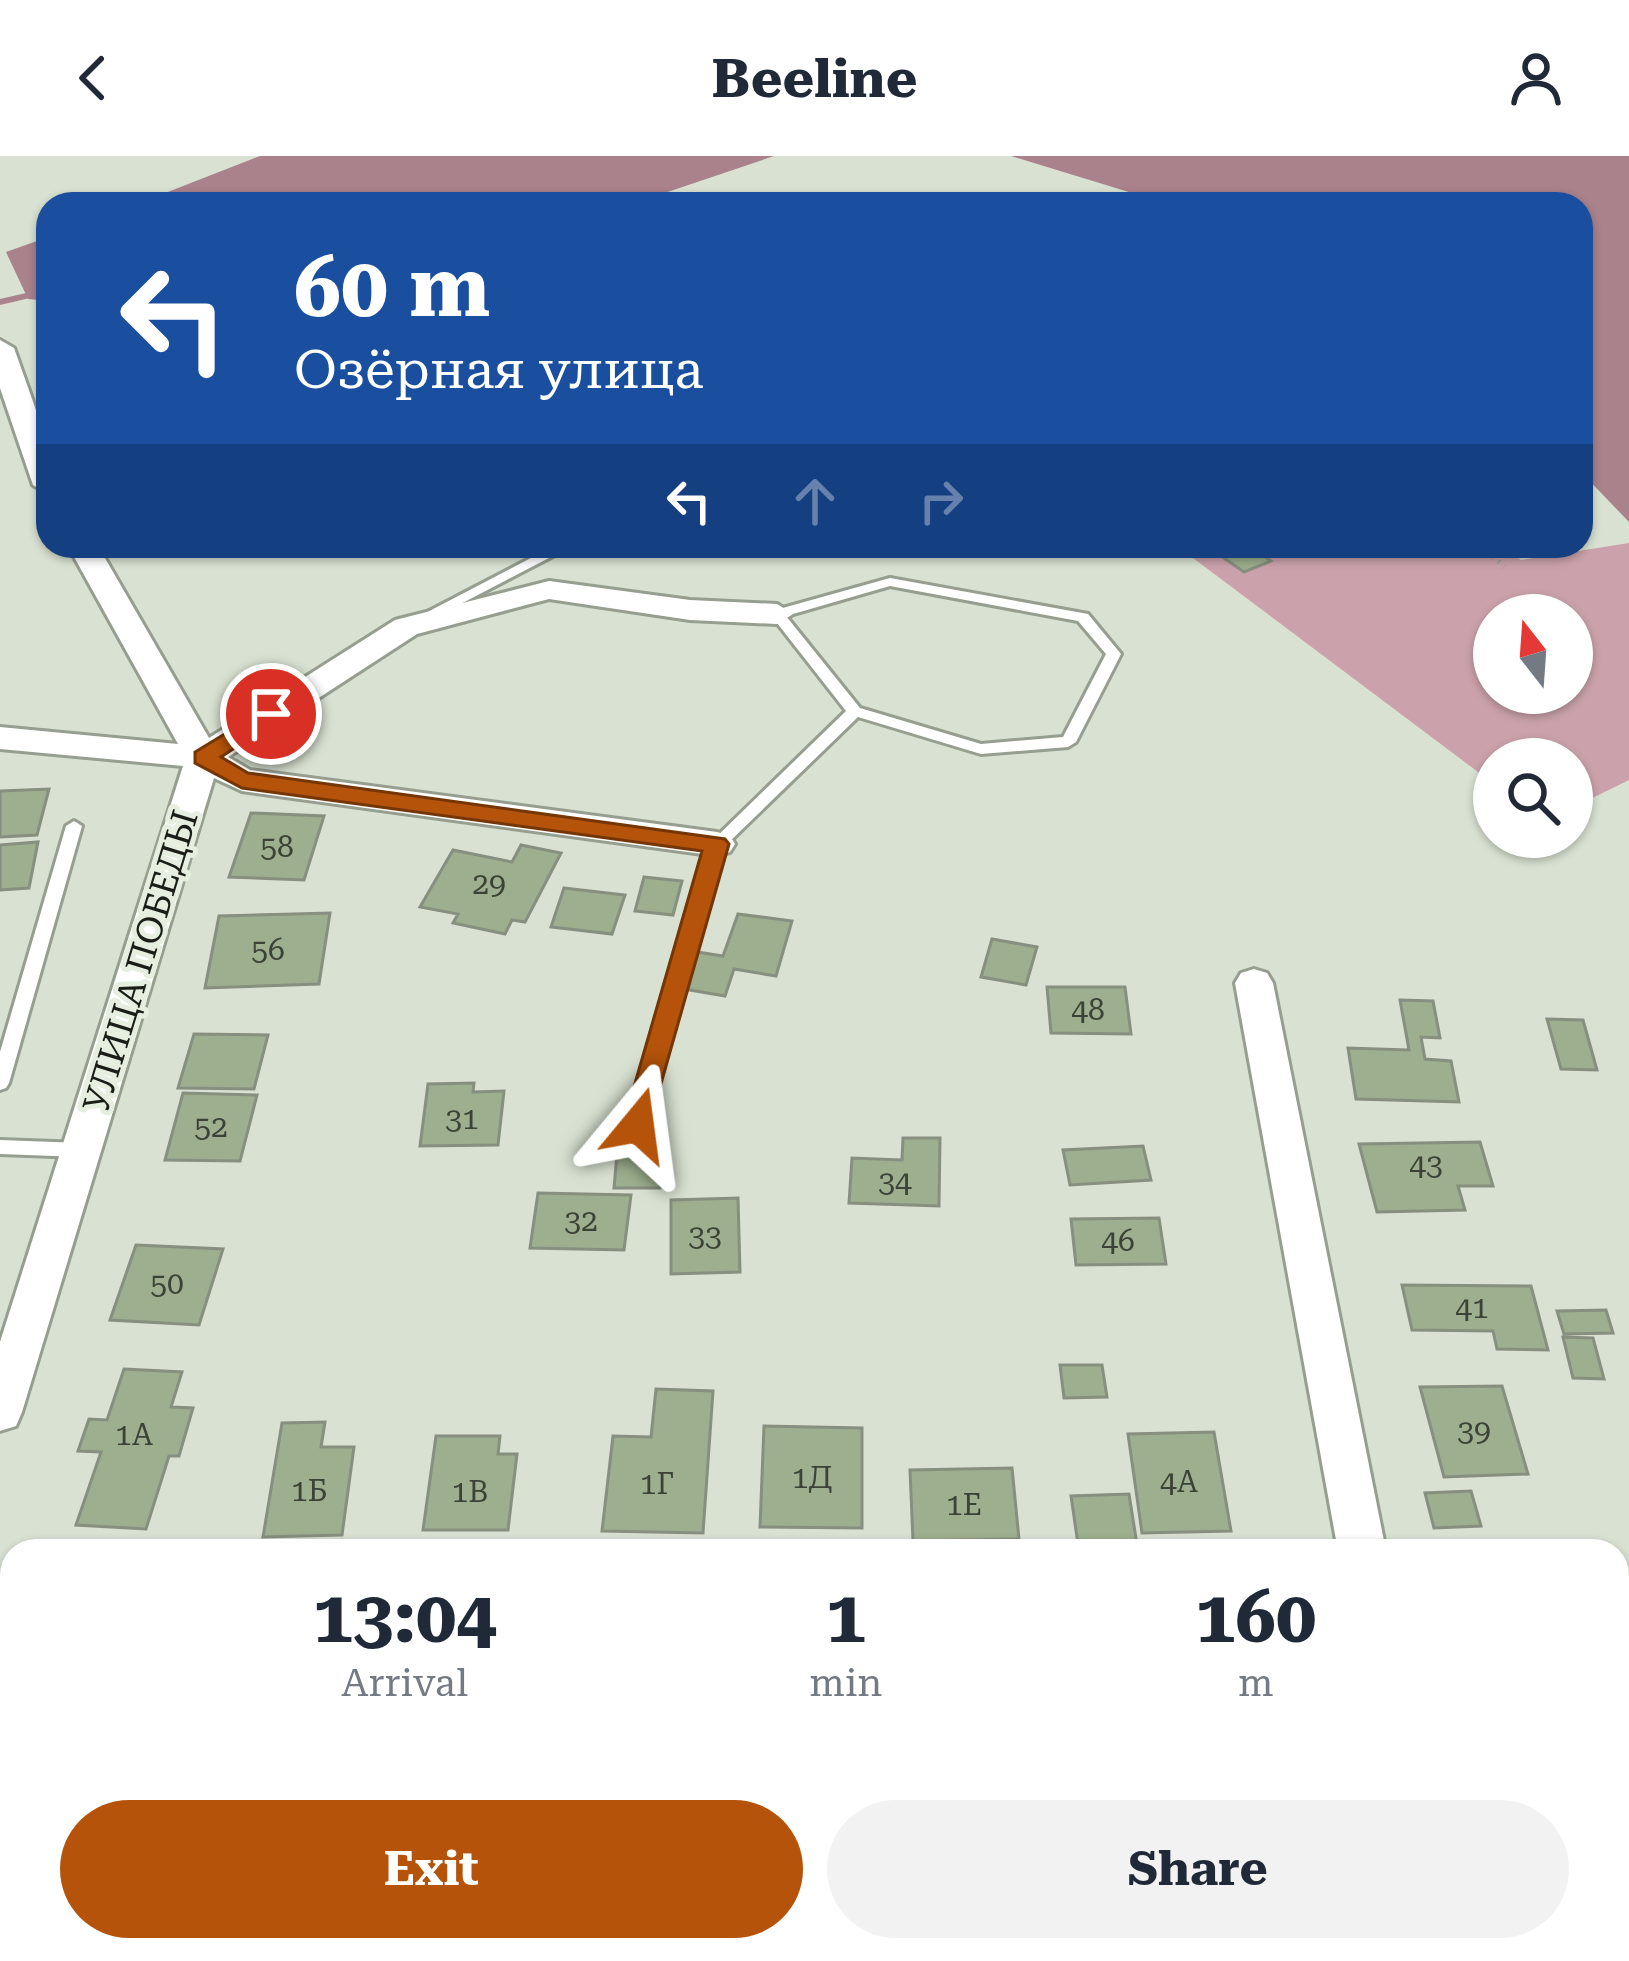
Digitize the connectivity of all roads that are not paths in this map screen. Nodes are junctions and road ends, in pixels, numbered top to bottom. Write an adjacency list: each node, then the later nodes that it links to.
1 (0, 348): 2 (street)
2 (36, 450)
3 (90, 558): 9 (street)
4 (541, 558): 6 (lane)
5 (777, 614): 6 (street); 7 (lane); 7 (lane)
6 (406, 627): 9 (street)
7 (855, 711): 11 (lane)
8 (0, 738): 9 (street)
9 (203, 757): 11 (street); 16 (street, УЛИЦА ПОБЕДЫ)
10 (74, 826): 13 (lane)
11 (717, 844): 14 (lane)
12 (1254, 983): 18 (street)
13 (0, 1083)
14 (638, 1125)
15 (0, 1147): 16 (lane)
16 (81, 1150): 17 (street, УЛИЦА ПОБЕДЫ)
17 (0, 1412)
18 (1360, 1539)

